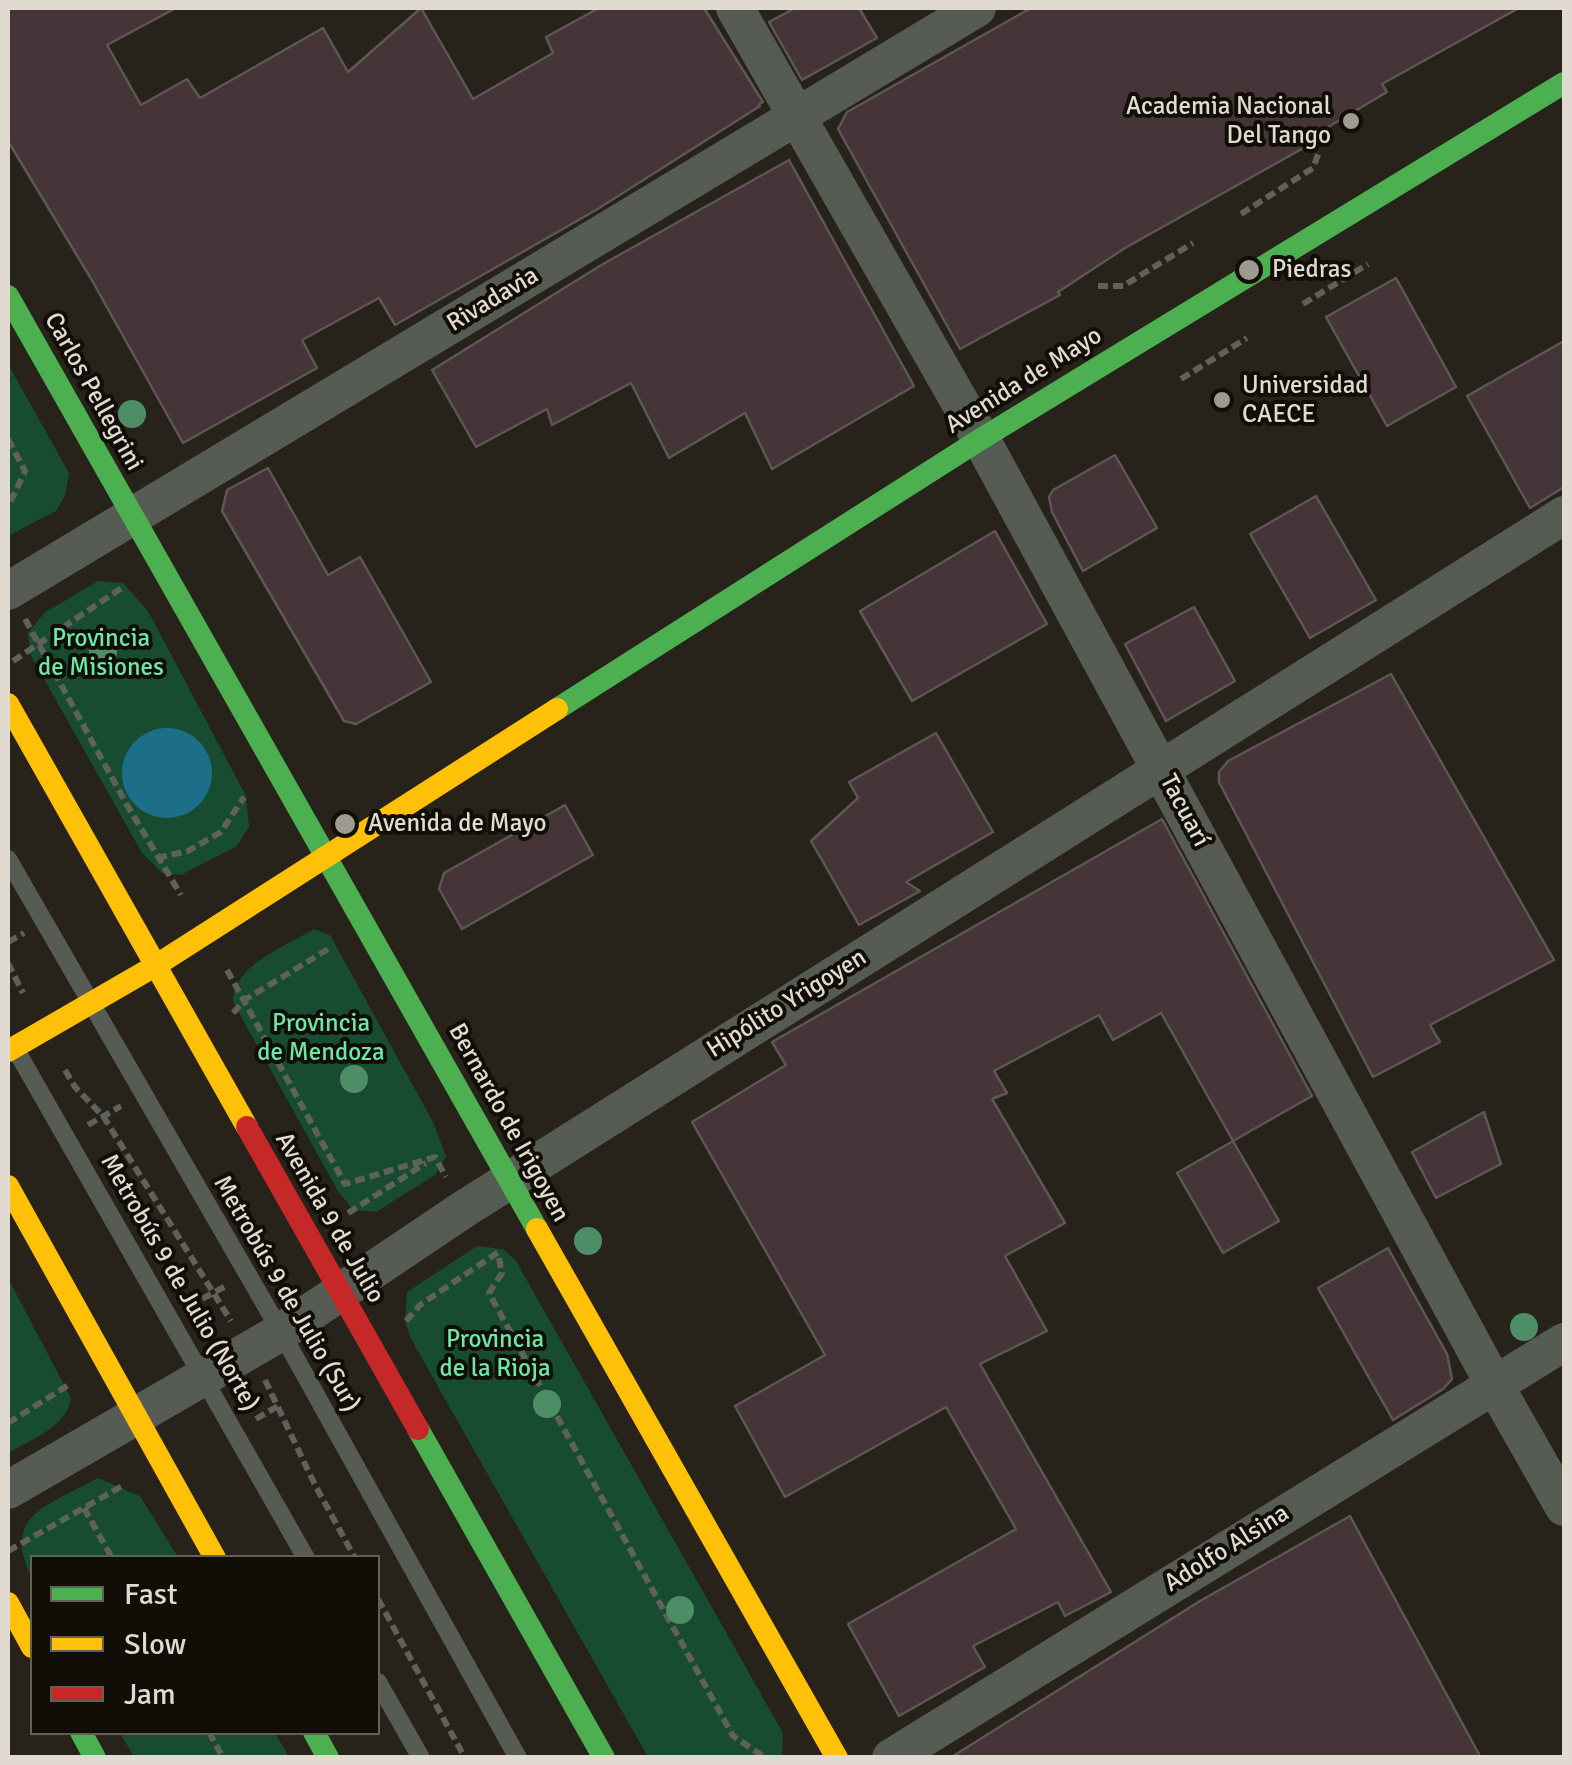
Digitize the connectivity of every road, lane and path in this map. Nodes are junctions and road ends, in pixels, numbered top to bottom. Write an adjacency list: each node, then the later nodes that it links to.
1 (734, 8): 4 (street, Tacuarí)
2 (977, 8): 4 (street, Rivadavia)
3 (1564, 83): 15 (main road, Avenida de Mayo)
4 (798, 118): 15 (street, Tacuarí); 18 (street, Rivadavia)
5 (1319, 152): 6 (path)
6 (1241, 214)
7 (1193, 243): 9 (path)
8 (1368, 264): 11 (path)
9 (1098, 286)
10 (8, 296): 18 (main road, Carlos Pellegrini)
11 (1303, 304)
12 (1246, 338): 13 (path)
13 (1181, 379)
14 (8, 439): 16 (path)
15 (981, 439): 24 (street, Tacuarí); 25 (main road, Avenida de Mayo)
16 (8, 507)
17 (1564, 515): 24 (street, Hipólito Yrigoyen)
18 (131, 516): 19 (main road, Bernardo de Irigoyen); 20 (street, Rivadavia)
19 (158, 564): 21 (path); 25 (main road, Bernardo de Irigoyen)
20 (9, 591): 21 (path)
21 (38, 642): 22 (path); 27 (path)
22 (8, 664)
23 (8, 704): 29 (main road, Avenida 9 de Julio)
24 (1160, 768): 33 (street, Hipólito Yrigoyen); 44 (street, Tacuarí)
25 (324, 855): 27 (main road, Avenida de Mayo); 33 (main road, Bernardo de Irigoyen)
26 (8, 859): 30 (lane, Metrobús 9 de Julio (Sur))
27 (205, 934): 29 (main road, Avenida de Mayo); 35 (path)
28 (8, 963): 31 (path)
29 (155, 966): 30 (main road, Avenida de Mayo); 38 (main road, Avenida 9 de Julio)
30 (90, 1003): 31 (main road, Avenida de Mayo); 39 (lane, Metrobús 9 de Julio (Sur))
31 (43, 1030): 32 (main road, Avenida de Mayo); 42 (path)
32 (10, 1044): 43 (lane, Metrobús 9 de Julio (Norte))
33 (508, 1181): 35 (street, Hipólito Yrigoyen); 36 (main road, Bernardo de Irigoyen)
34 (8, 1186): 47 (main road)
35 (464, 1209): 37 (path); 38 (street, Hipólito Yrigoyen)
36 (536, 1228): 37 (path); 73 (main road, Bernardo de Irigoyen)
37 (498, 1253): 41 (path); 72 (path)
38 (340, 1294): 39 (street, Hipólito Yrigoyen); 41 (main road, Avenida 9 de Julio)
39 (281, 1332): 42 (street, Hipólito Yrigoyen); 45 (lane, Metrobús 9 de Julio (Sur))
40 (1564, 1342): 44 (street, Adolfo Alsina)
41 (371, 1348): 71 (main road, Avenida 9 de Julio)
42 (249, 1352): 43 (street, Hipólito Yrigoyen); 46 (path)
43 (206, 1378): 47 (street, Hipólito Yrigoyen); 48 (lane, Metrobús 9 de Julio (Norte))
44 (1494, 1384): 51 (street, Tacuarí); 74 (street, Adolfo Alsina)
45 (312, 1387): 46 (path); 70 (lane, Metrobús 9 de Julio (Sur))
46 (279, 1406): 48 (path); 57 (path)
47 (138, 1418): 49 (main road); 50 (street, Hipólito Yrigoyen)
48 (236, 1430): 56 (lane, Metrobús 9 de Julio (Norte))
49 (163, 1466): 52 (path); 55 (main road)
50 (8, 1490)
51 (1564, 1507)
52 (84, 1508): 53 (path); 54 (path)
53 (8, 1551)
54 (110, 1555)
55 (213, 1555)
56 (304, 1555)
57 (353, 1555)
58 (8, 1603): 60 (main road)
59 (380, 1603): 69 (path)
60 (30, 1643)
61 (380, 1686): 68 (lane)
62 (83, 1735): 65 (main road)
63 (211, 1735): 66 (path)
64 (316, 1735): 67 (main road)
65 (95, 1758)
66 (223, 1758)
67 (328, 1758)
68 (421, 1758)
69 (465, 1758)
70 (518, 1758)
71 (604, 1758)
72 (766, 1758)
73 (837, 1758)
74 (890, 1758)

